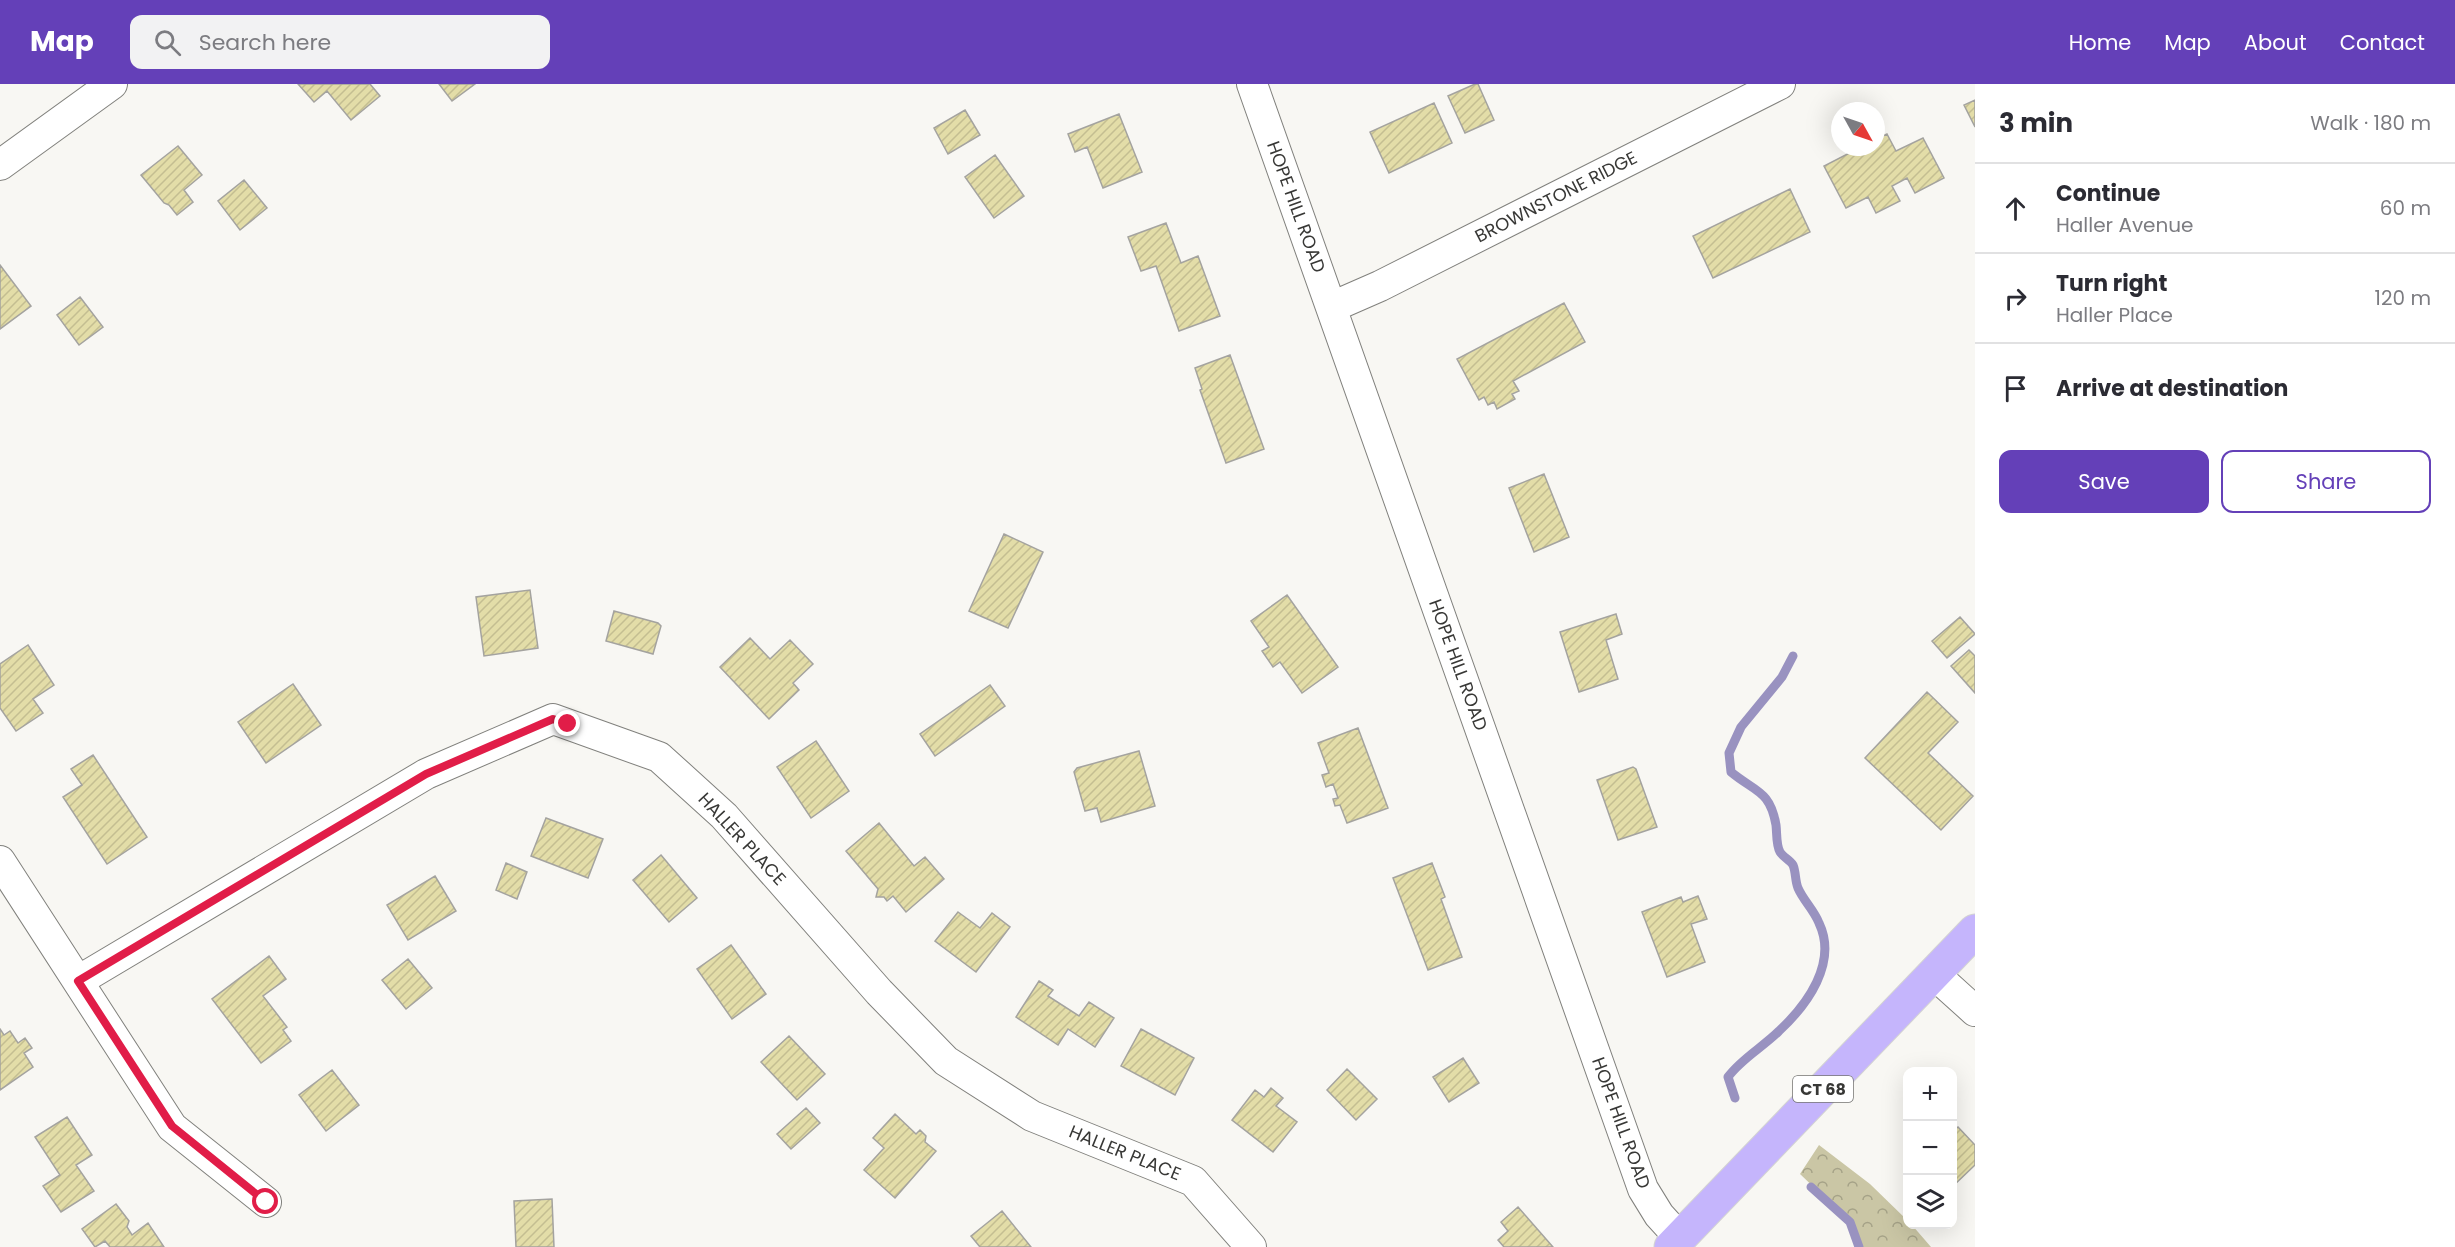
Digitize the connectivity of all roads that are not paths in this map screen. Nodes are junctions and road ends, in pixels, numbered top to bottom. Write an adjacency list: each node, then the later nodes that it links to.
1 (112, 84): 4 (street)
2 (1252, 84): 5 (street, HOPE HILL ROAD)
3 (1780, 84): 5 (street, BROWNSTONE RIDGE)
4 (0, 165)
5 (1332, 308): 12 (street, HOPE HILL ROAD)
6 (0, 861): 9 (street)
7 (1975, 931): 8 (main road, CT 68)
8 (1934, 974): 10 (street); 12 (main road, CT 68)
9 (78, 981): 11 (street); 13 (street, HALLER PLACE)
10 (1975, 1011)
11 (266, 1202)
12 (1675, 1242)
13 (1251, 1247)

